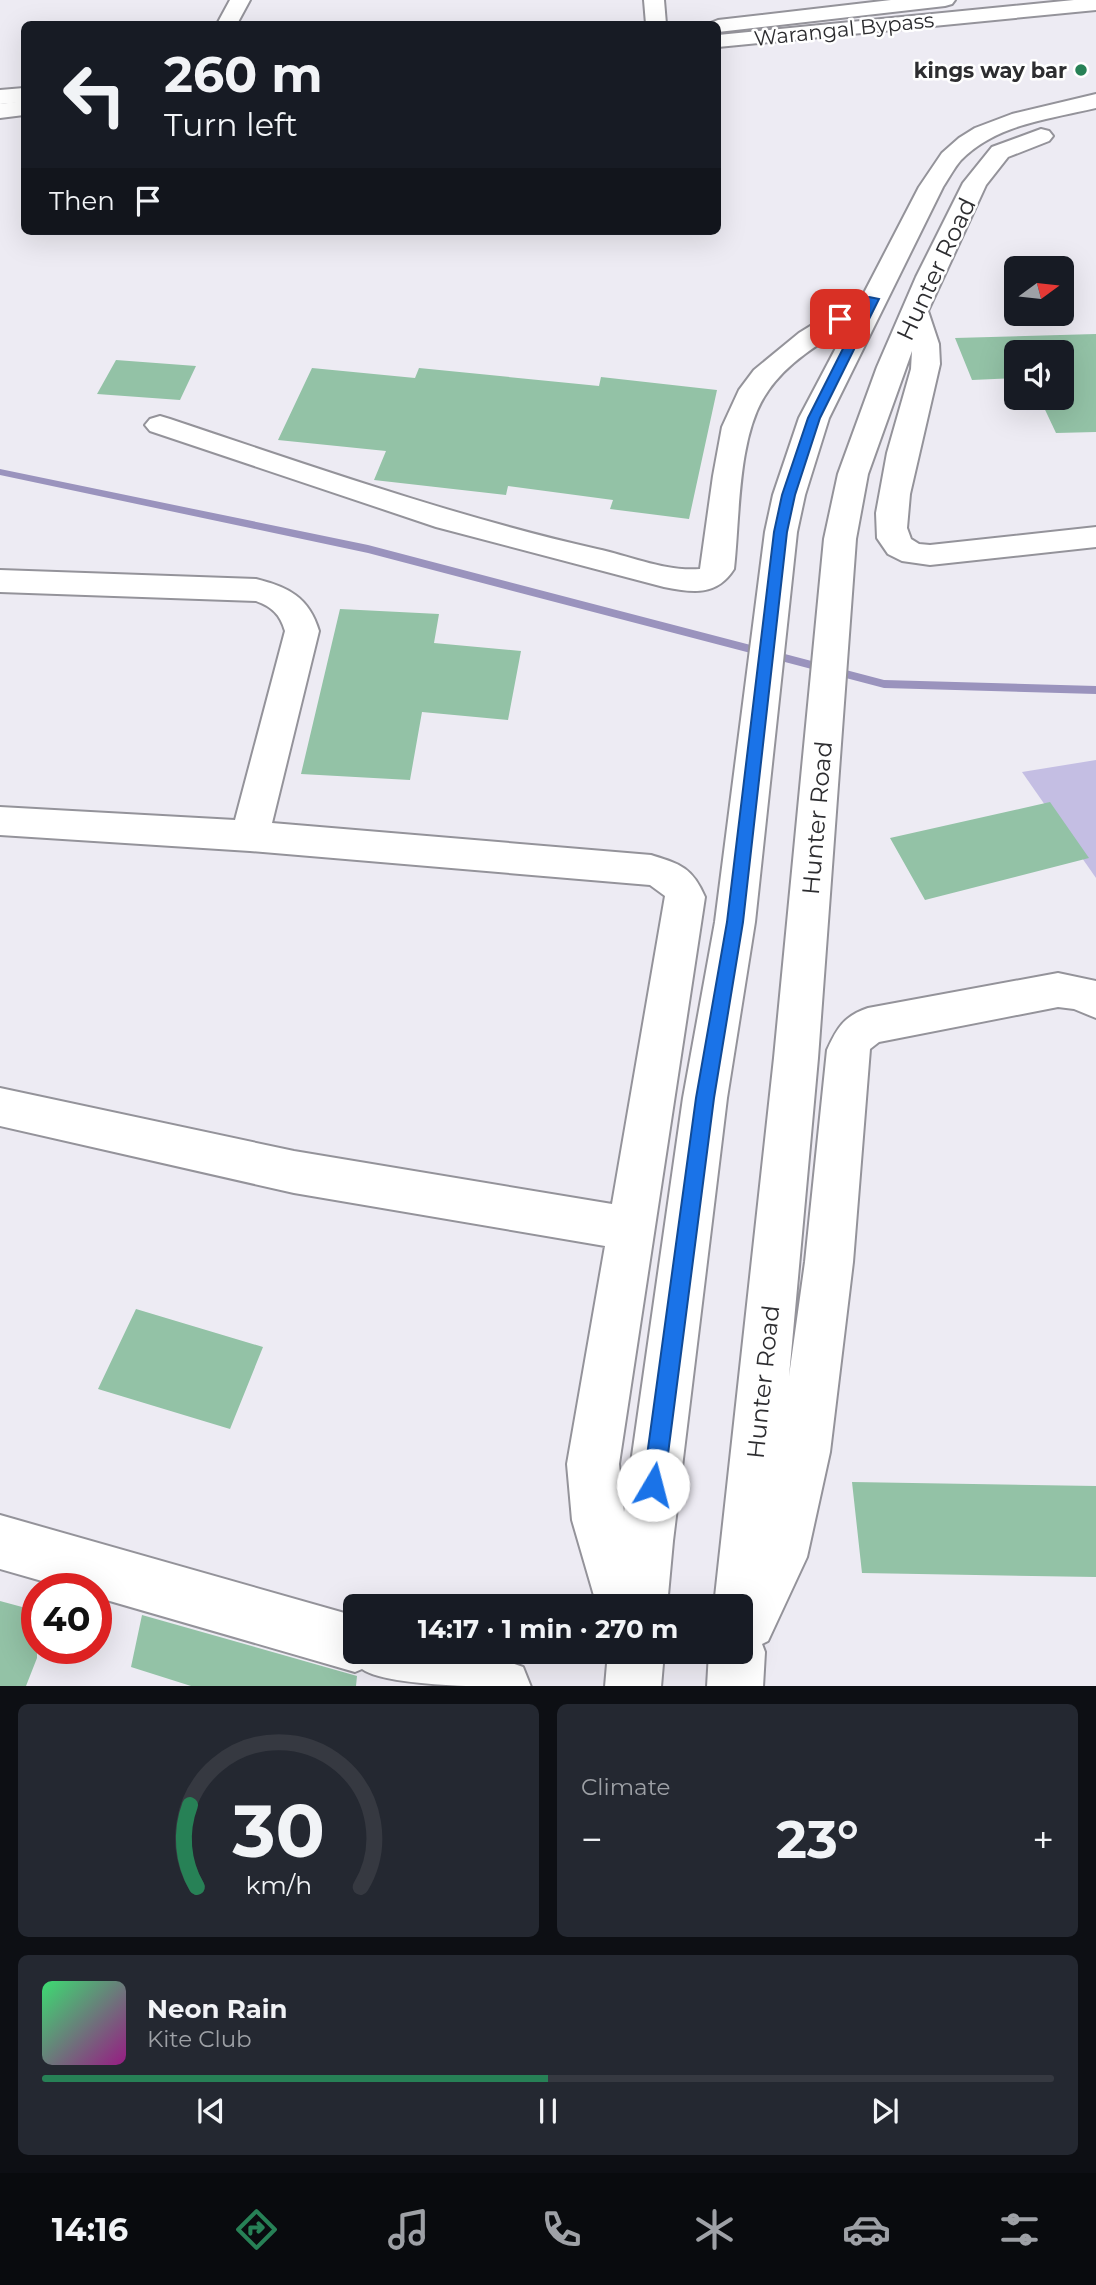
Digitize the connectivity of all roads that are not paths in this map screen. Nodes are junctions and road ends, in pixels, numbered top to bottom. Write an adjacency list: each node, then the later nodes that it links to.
1 (240, 0): 5 (street)
2 (654, 0): 6 (street)
3 (945, 0): 7 (street)
4 (1095, 4): 8 (street, Warangal Bypass)
5 (229, 21)
6 (656, 21)
7 (721, 26)
8 (721, 41)
9 (21, 95): 10 (street)
10 (0, 97)
11 (1096, 101): 15 (street, Hunter Road)
12 (21, 108): 13 (street)
13 (0, 111)
14 (1096, 119): 16 (street, Hunter Road)
15 (873, 299): 17 (street); 27 (street, Hunter Road)
16 (915, 311): 18 (street); 28 (street, Hunter Road)
17 (160, 425)
18 (1096, 537)
19 (0, 581): 21 (street)
20 (0, 821): 21 (street)
21 (250, 836): 24 (street)
22 (1096, 1001): 29 (street)
23 (0, 1107): 24 (street)
24 (632, 1229): 26 (street)
25 (0, 1542): 30 (street)
26 (620, 1594)
27 (641, 1594)
28 (742, 1594)
29 (753, 1612)
30 (343, 1641)
31 (425, 1664): 34 (street)
32 (635, 1664): 35 (street)
33 (736, 1664): 36 (street)
34 (503, 1686)
35 (633, 1686)
36 (735, 1686)

